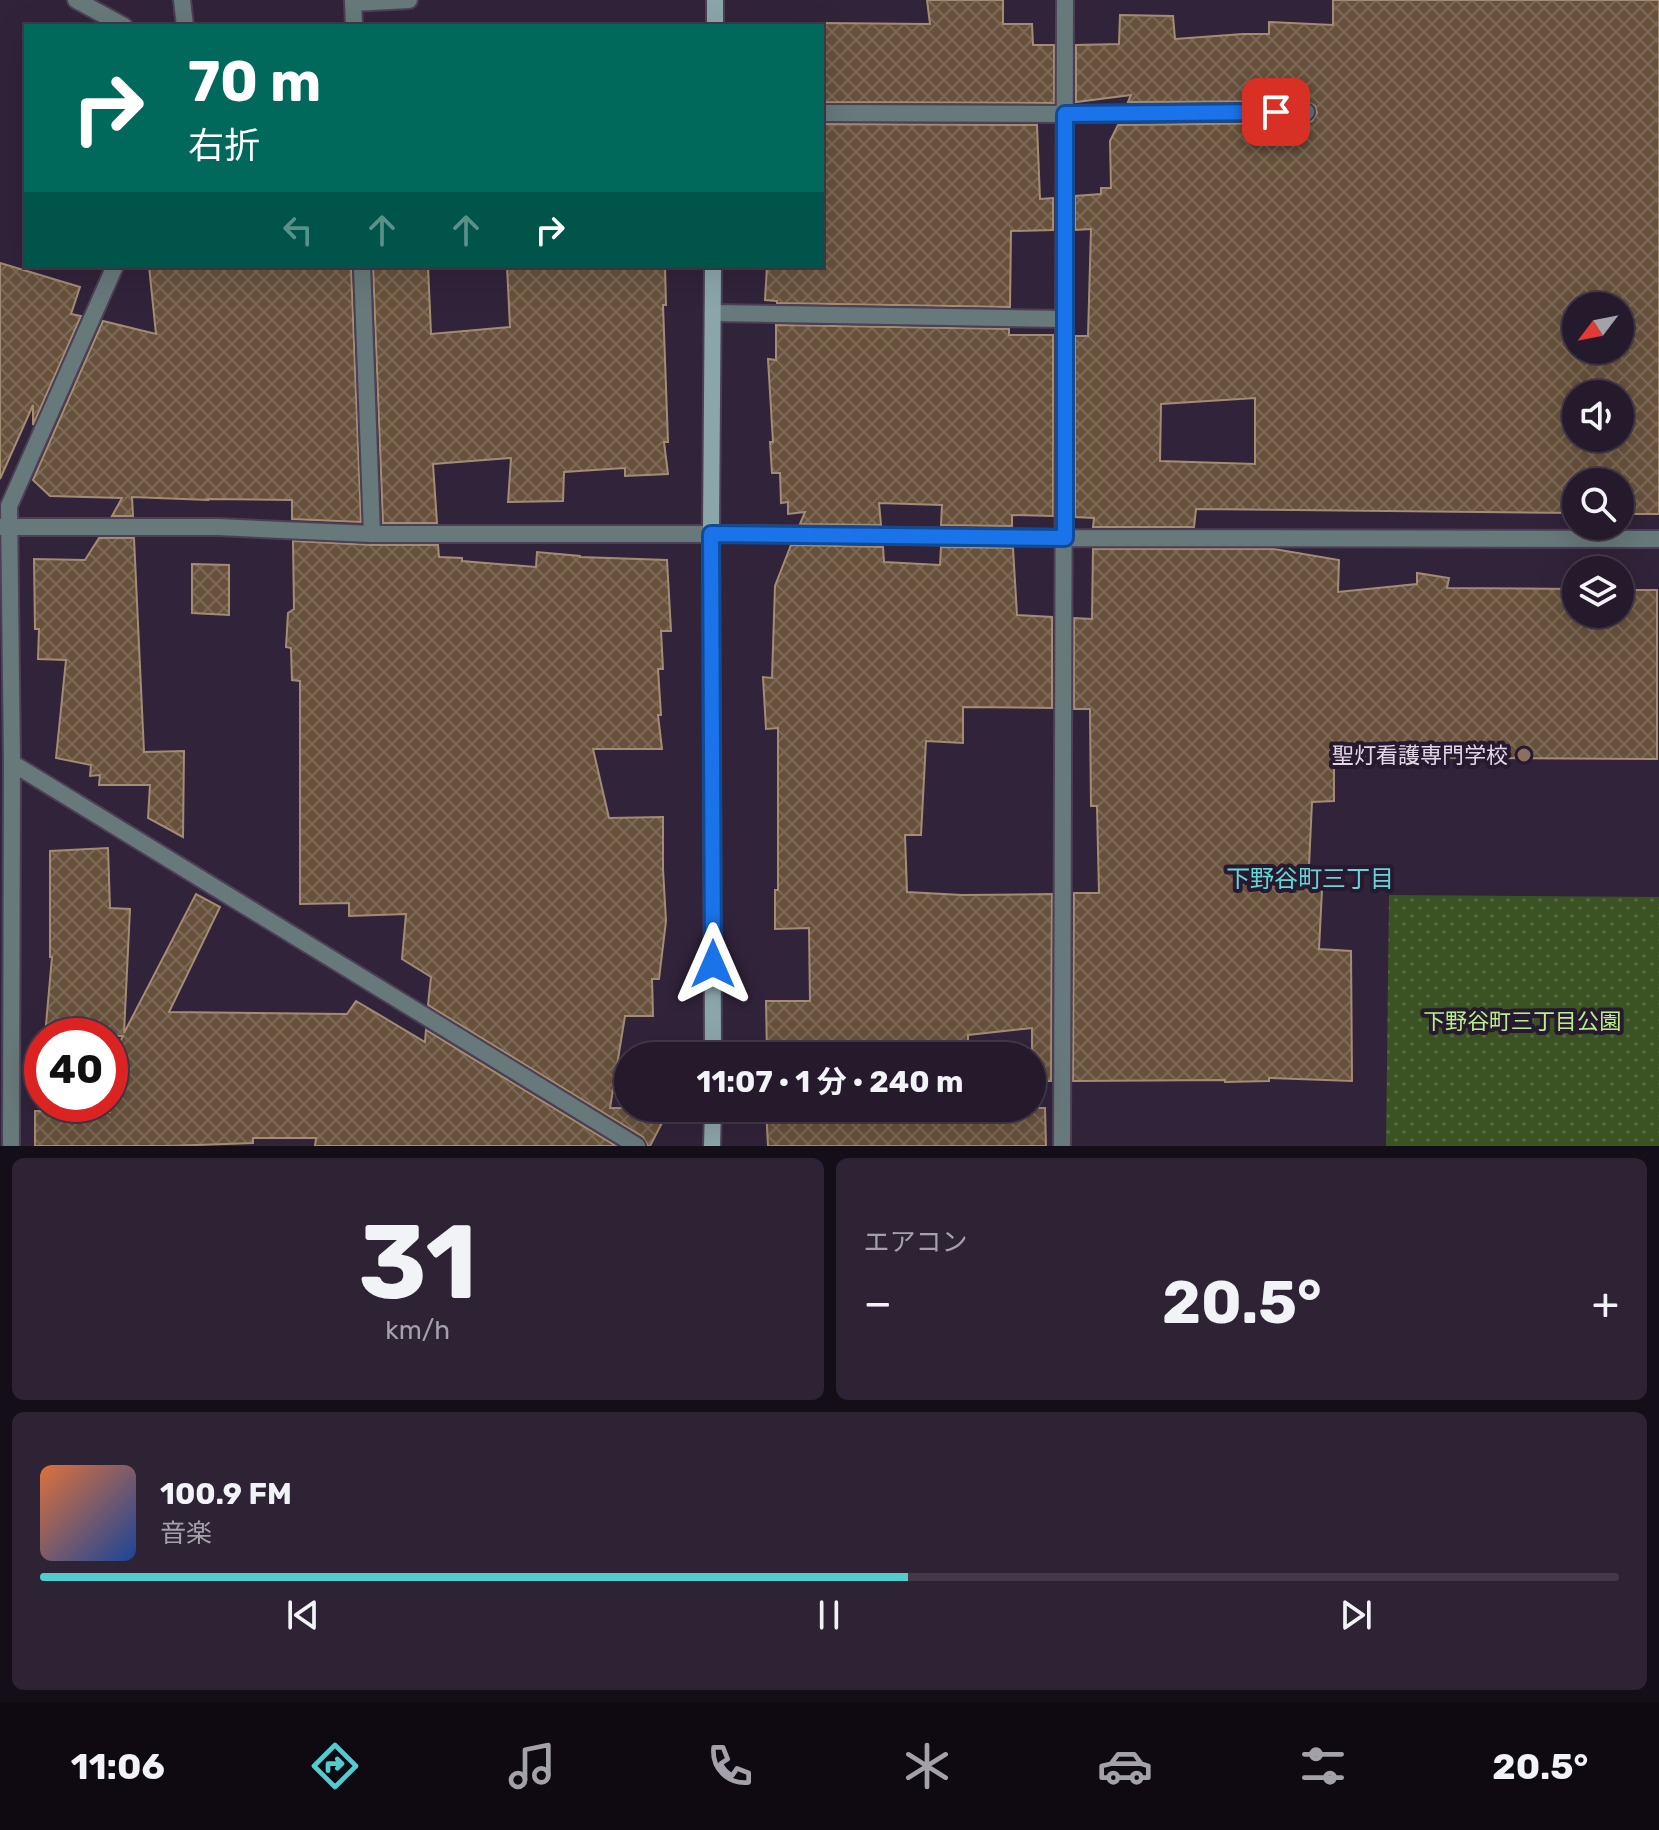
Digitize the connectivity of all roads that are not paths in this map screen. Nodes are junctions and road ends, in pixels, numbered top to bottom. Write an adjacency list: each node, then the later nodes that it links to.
1 (76, 0): 7 (street)
2 (182, 0): 8 (street)
3 (409, 0): 6 (street)
4 (715, 0): 10 (street)
5 (1065, 0): 13 (street)
6 (353, 2): 9 (street)
7 (120, 24)
8 (185, 24)
9 (354, 24)
10 (715, 24)
11 (1306, 112): 13 (street)
12 (824, 113): 13 (street)
13 (1065, 114): 18 (street)
14 (114, 268): 19 (street)
15 (362, 268): 20 (street)
16 (713, 268): 17 (street)
17 (713, 313): 18 (street); 21 (street)
18 (1064, 319): 22 (street)
19 (5, 527): 20 (street); 24 (street)
20 (372, 534): 21 (street)
21 (711, 534): 22 (street); 25 (street)
22 (1065, 538): 23 (street); 30 (street)
23 (1659, 539)
24 (12, 763): 27 (street); 28 (street)
25 (713, 1042)
26 (713, 1122): 29 (street)
27 (11, 1146)
28 (637, 1146)
29 (712, 1146)
30 (1062, 1146)

